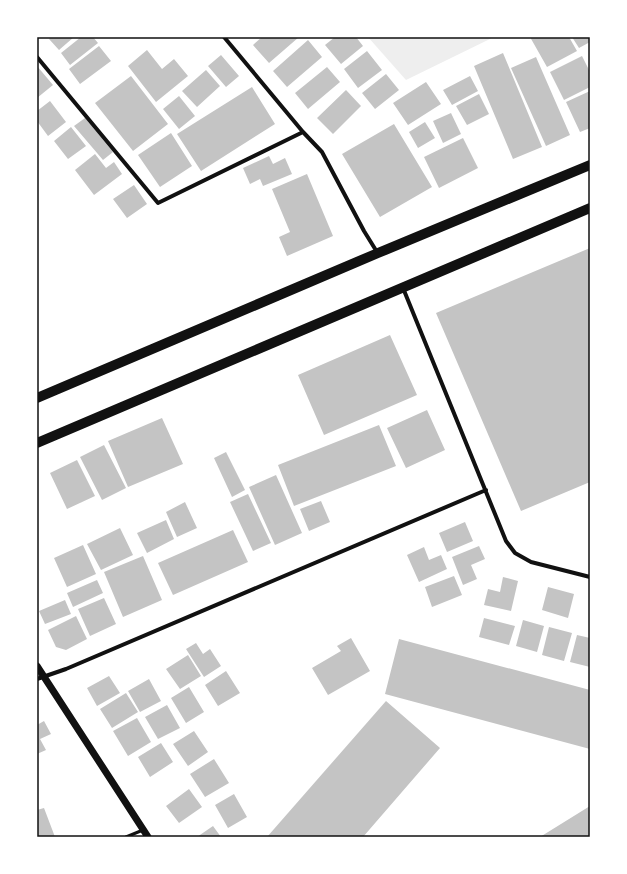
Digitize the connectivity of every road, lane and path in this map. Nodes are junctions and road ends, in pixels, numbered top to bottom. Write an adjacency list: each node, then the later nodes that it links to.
1 (224, 37): 3 (street)
2 (37, 57): 3 (street)
3 (303, 132): 6 (street)
4 (590, 165): 6 (main road)
5 (590, 208): 7 (main road)
6 (378, 253): 8 (main road)
7 (403, 288): 9 (main road); 10 (street)
8 (37, 398)
9 (37, 443)
10 (486, 490): 11 (street); 13 (street)
11 (590, 577)
12 (37, 666): 13 (street)
13 (40, 677): 14 (street)
14 (144, 830): 15 (lane); 16 (street)
15 (126, 837)
16 (148, 837)

